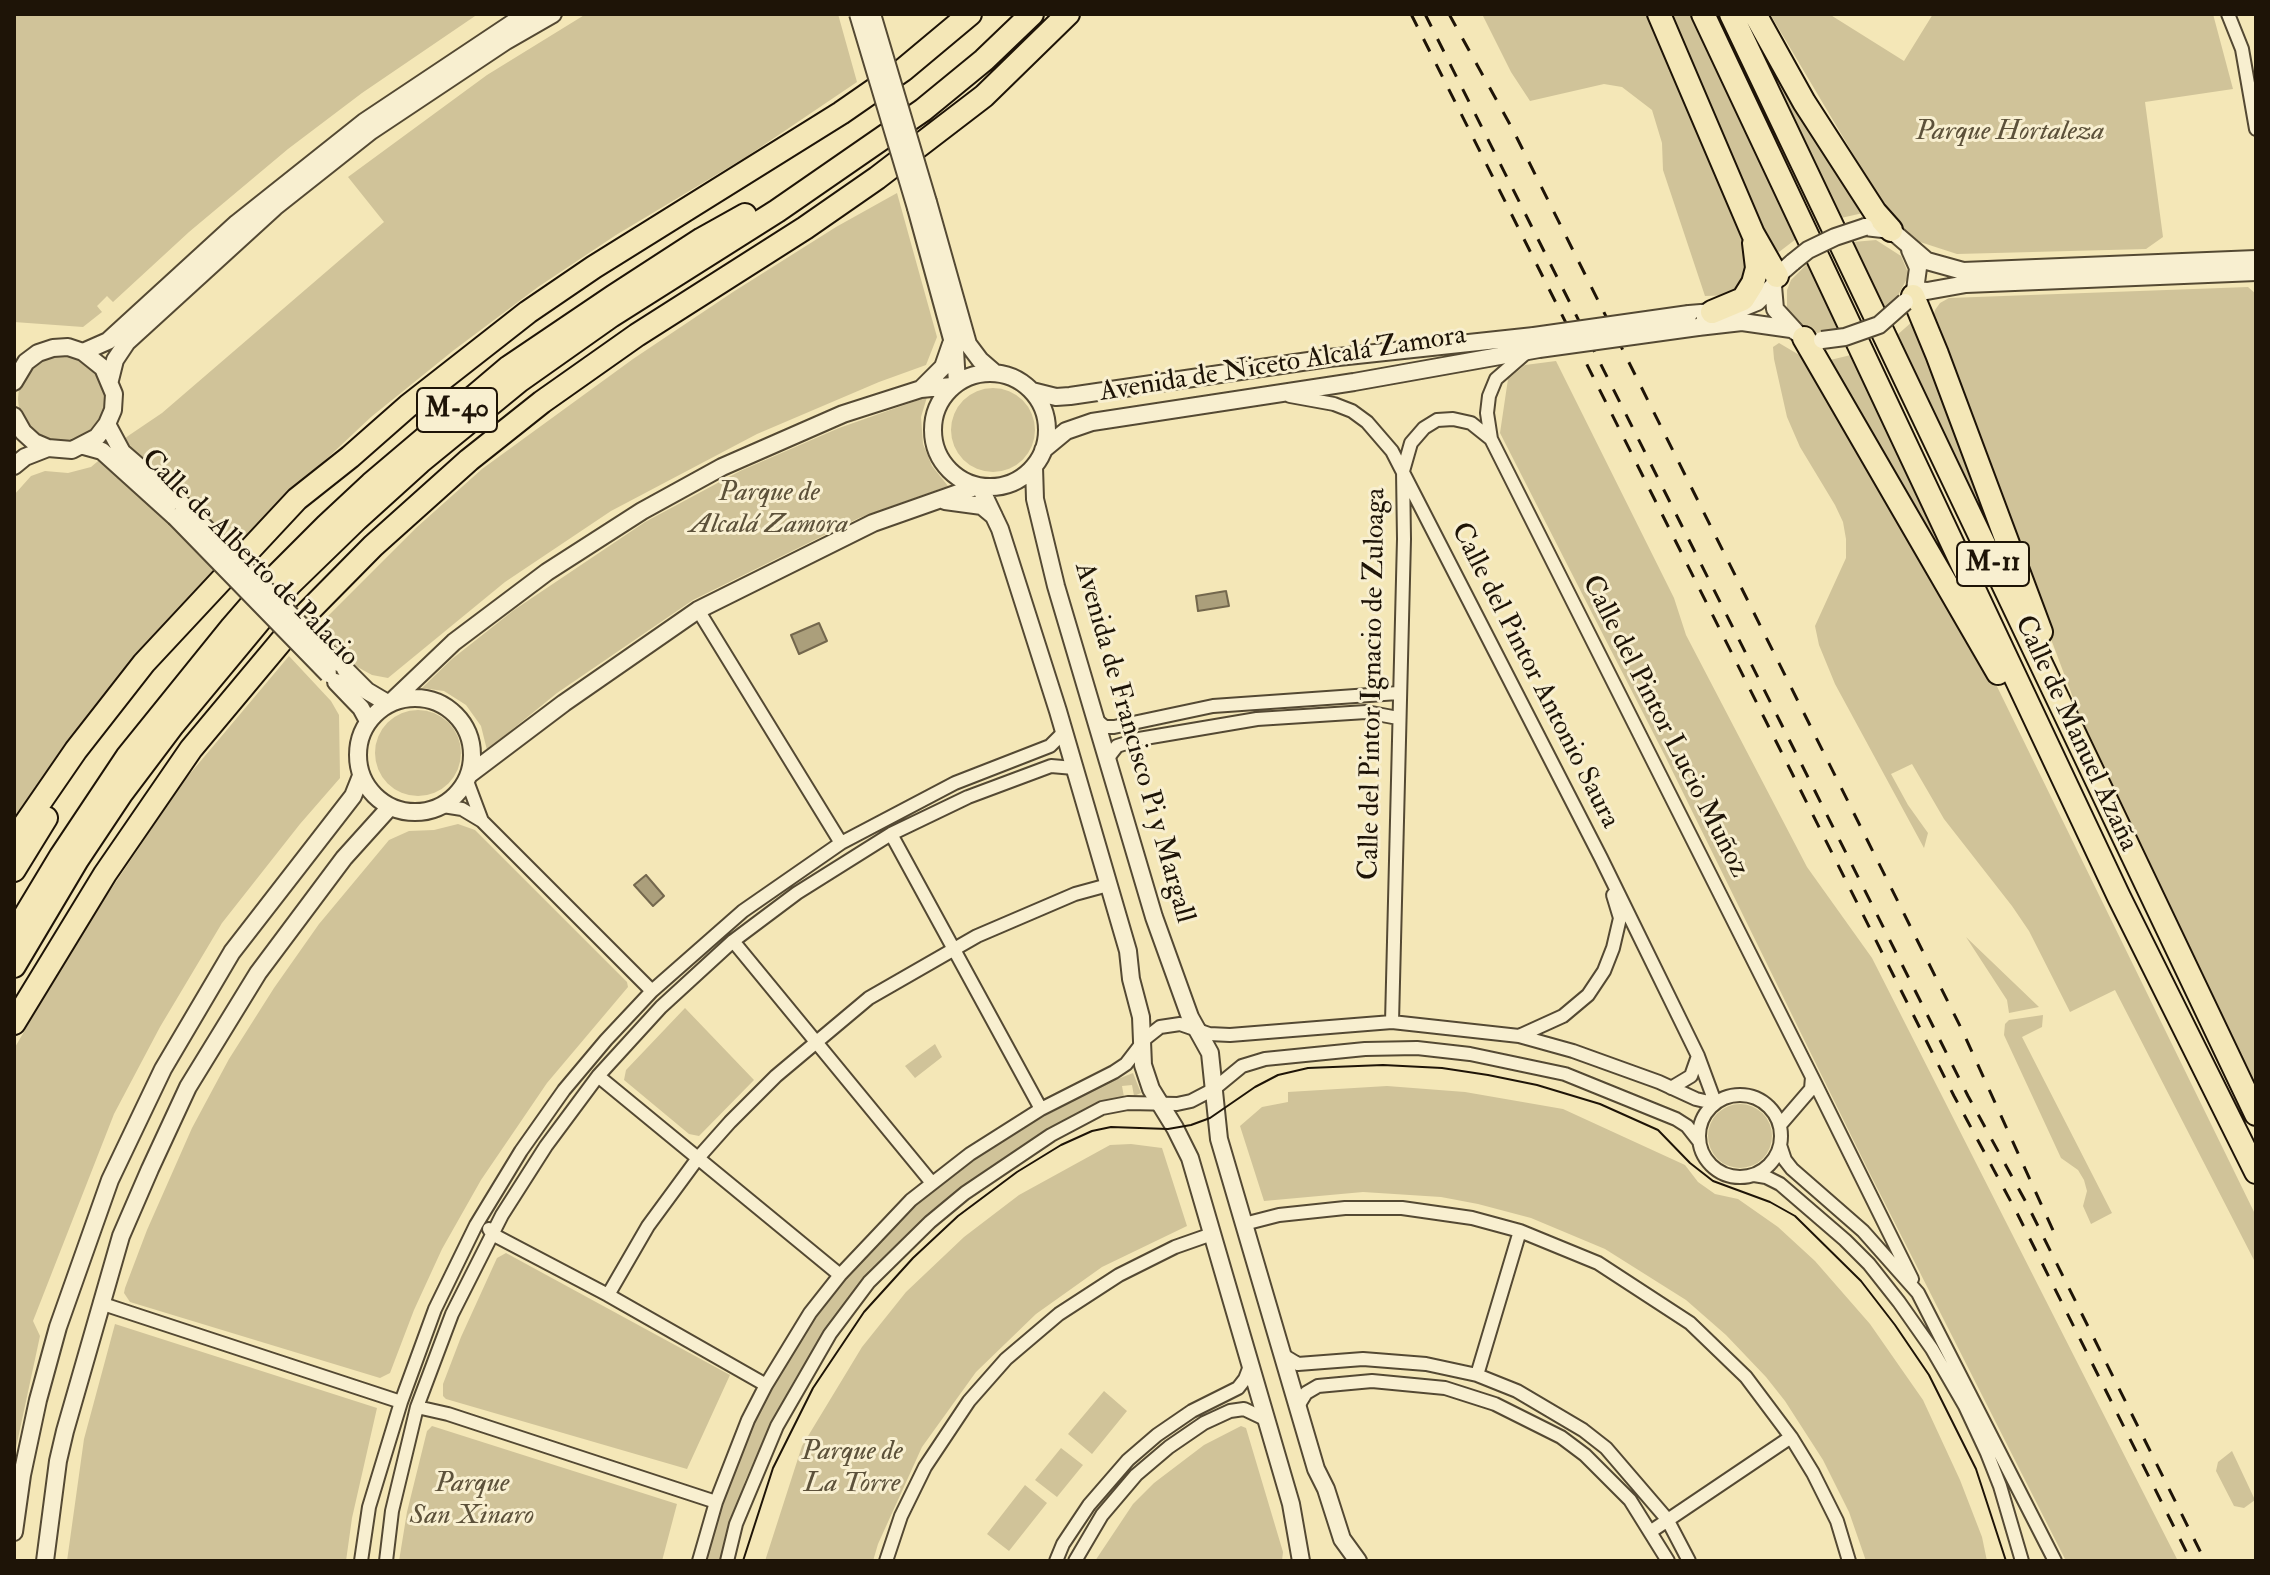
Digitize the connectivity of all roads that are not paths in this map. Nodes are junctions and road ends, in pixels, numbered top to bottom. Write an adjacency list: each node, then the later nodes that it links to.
1 (526, 14): 25 (street)
2 (553, 14): 27 (street)
3 (858, 14): 15 (street, bridge)
4 (872, 14): 15 (street, bridge)
5 (970, 14): 39 (highway, M-40)
6 (1019, 14): 72 (highway, M-40)
7 (1032, 14): 75 (highway)
8 (1068, 14): 78 (highway)
9 (1659, 14): 16 (highway)
10 (1703, 14): 71 (highway, Calle de Manuel Azaña / M-11)
11 (1731, 14): 52 (highway, Calle de Manuel Azaña / M-11)
12 (1755, 14): 17 (highway)
13 (2228, 14): 14 (street)
14 (2256, 129)
15 (922, 205): 23 (street); 26 (street)
16 (1753, 234): 19 (highway); 21 (highway)
17 (1899, 238): 18 (street); 19 (street, bridge); 20 (street)
18 (2255, 266): 20 (street)
19 (1781, 275): 21 (street); 22 (street)
20 (1911, 296): 22 (street, bridge); 52 (highway)
21 (1700, 317): 22 (street); 24 (street, bridge)
22 (1806, 336): 71 (highway)
23 (952, 339): 29 (street); 30 (street)
24 (1534, 345): 31 (street, Avenida de Niceto Alcalá Zamora); 32 (street, Avenida de Niceto Alcalá Zamora); 35 (street, Calle del Pintor Lucio Muñoz)
25 (83, 352): 27 (street); 28 (street)
26 (995, 373): 29 (street); 31 (street)
27 (110, 380): 34 (street)
28 (14, 382)
29 (954, 385): 30 (street); 43 (street)
30 (921, 389): 53 (street)
31 (1032, 391): 38 (street)
32 (1272, 393): 38 (street, Avenida de Niceto Alcalá Zamora); 42 (street, Calle del Pintor Antonio Saura)
33 (14, 420): 37 (street)
34 (107, 424): 36 (street); 45 (street, Calle de Alberto de Palacio)
35 (1491, 439): 42 (street, Calle del Pintor Ignacio de Zuloaga); 86 (street, Calle del Pintor Lucio Muñoz)
36 (84, 446): 37 (street); 45 (street, Calle de Alberto de Palacio)
37 (48, 448): 40 (street)
38 (1043, 450): 41 (street)
39 (350, 457): 66 (highway); 69 (highway, M-40)
40 (14, 466)
41 (1034, 467): 43 (street); 54 (street, Avenida de Francisco Pi y Margall)
42 (1403, 471): 46 (street, Calle del Pintor Antonio Saura); 48 (street, Calle del Pintor Ignacio de Zuloaga)
43 (979, 486): 44 (street); 47 (street)
44 (939, 501): 47 (street); 49 (street)
45 (178, 510): 50 (street, Calle de Alberto de Palacio, bridge)
46 (1425, 515): 48 (street, Calle del Pintor Antonio Saura); 68 (street, Calle del Pintor Antonio Saura)
47 (996, 518): 57 (street)
48 (1404, 539): 51 (street, Calle del Pintor Ignacio de Zuloaga)
49 (698, 610): 61 (street); 67 (street)
50 (337, 672): 53 (street, Calle de Alberto de Palacio); 56 (street, Calle de Alberto de Palacio)
51 (1398, 693): 54 (street); 55 (street, Calle del Pintor Ignacio de Zuloaga)
52 (2060, 703): 92 (highway, Calle de Manuel Azaña / M-11)
53 (389, 704): 56 (street); 61 (street)
54 (1095, 718): 58 (street, Avenida de Francisco Pi y Margall)
55 (1398, 718): 58 (street); 77 (street, Calle del Pintor Ignacio de Zuloaga)
56 (368, 721): 60 (street)
57 (1064, 732): 59 (street); 67 (street)
58 (1107, 759): 80 (street, Avenida de Francisco Pi y Margall)
59 (1074, 768): 65 (street); 70 (street)
60 (361, 776): 63 (street); 120 (street)
61 (468, 778): 62 (street); 64 (street)
62 (443, 806): 63 (street); 64 (street)
63 (390, 807): 108 (street)
64 (482, 821): 76 (street)
65 (891, 834): 73 (street); 74 (street)
66 (14, 840)
67 (841, 843): 76 (street)
68 (1601, 858): 81 (street, Calle del Pintor Antonio Saura); 84 (street, Calle del Pintor Antonio Saura)
69 (14, 870)
70 (1108, 885): 74 (street); 83 (street)
71 (2119, 897): 98 (highway, Calle de Manuel Azaña / M-11)
72 (14, 934)
73 (733, 941): 79 (street); 82 (street)
74 (953, 948): 82 (street); 91 (street)
75 (14, 966)
76 (652, 991): 79 (street); 96 (street)
77 (1392, 1022): 80 (street); 81 (street)
78 (14, 1023)
79 (643, 1025): 85 (street)
80 (1198, 1030): 83 (street); 88 (street, Avenida de Francisco Pi y Margall)
81 (1519, 1036): 87 (street)
82 (816, 1042): 97 (street); 100 (street)
83 (1141, 1045): 89 (street); 91 (street)
84 (1698, 1056): 87 (street); 90 (street, Calle del Pintor Antonio Saura)
85 (598, 1076): 97 (street); 103 (street)
86 (1812, 1077): 93 (street); 106 (street, Calle del Pintor Lucio Muñoz)
87 (1671, 1088): 90 (street)
88 (1214, 1089): 89 (street); 94 (street); 101 (street, Avenida de Francisco Pi y Margall)
89 (1160, 1103): 104 (street); 126 (street)
90 (1714, 1103): 93 (street); 94 (street)
91 (1041, 1109): 100 (street)
92 (2256, 1114)
93 (1780, 1125): 95 (street)
94 (1698, 1140): 99 (street)
95 (1780, 1145): 99 (street); 106 (street)
96 (521, 1151): 103 (street); 113 (street)
97 (698, 1158): 105 (street); 107 (street)
98 (2256, 1172)
99 (1754, 1175): 135 (street)
100 (932, 1183): 105 (street)
101 (1244, 1224): 102 (street); 109 (street, Avenida de Francisco Pi y Margall)
102 (1520, 1231): 111 (street); 117 (street)
103 (492, 1234): 107 (street); 115 (street)
104 (1212, 1234): 110 (street); 127 (street)
105 (840, 1275): 112 (street)
106 (1918, 1293): 136 (street)
107 (608, 1295): 112 (street)
108 (100, 1303): 113 (street); 122 (street)
109 (1283, 1355): 111 (street); 114 (street, Avenida de Francisco Pi y Margall)
110 (1250, 1366): 116 (street); 128 (street)
111 (1477, 1375): 119 (street)
112 (766, 1385): 118 (street)
113 (401, 1402): 123 (street)
114 (1298, 1406): 121 (street); 131 (street, Avenida de Francisco Pi y Margall)
115 (417, 1407): 118 (street); 124 (street)
116 (1265, 1419): 129 (street); 130 (street)
117 (1791, 1437): 119 (street); 134 (street)
118 (716, 1502): 125 (street)
119 (1667, 1519): 121 (street); 133 (street)
120 (14, 1532)
121 (1650, 1532): 132 (street)
122 (45, 1561)
123 (361, 1561)
124 (386, 1561)
125 (699, 1561)
126 (727, 1561)
127 (886, 1561)
128 (1056, 1561)
129 (1075, 1561)
130 (1301, 1561)
131 (1358, 1561)
132 (1668, 1561)
133 (1689, 1561)
134 (1849, 1561)
135 (2022, 1561)
136 (2055, 1561)

